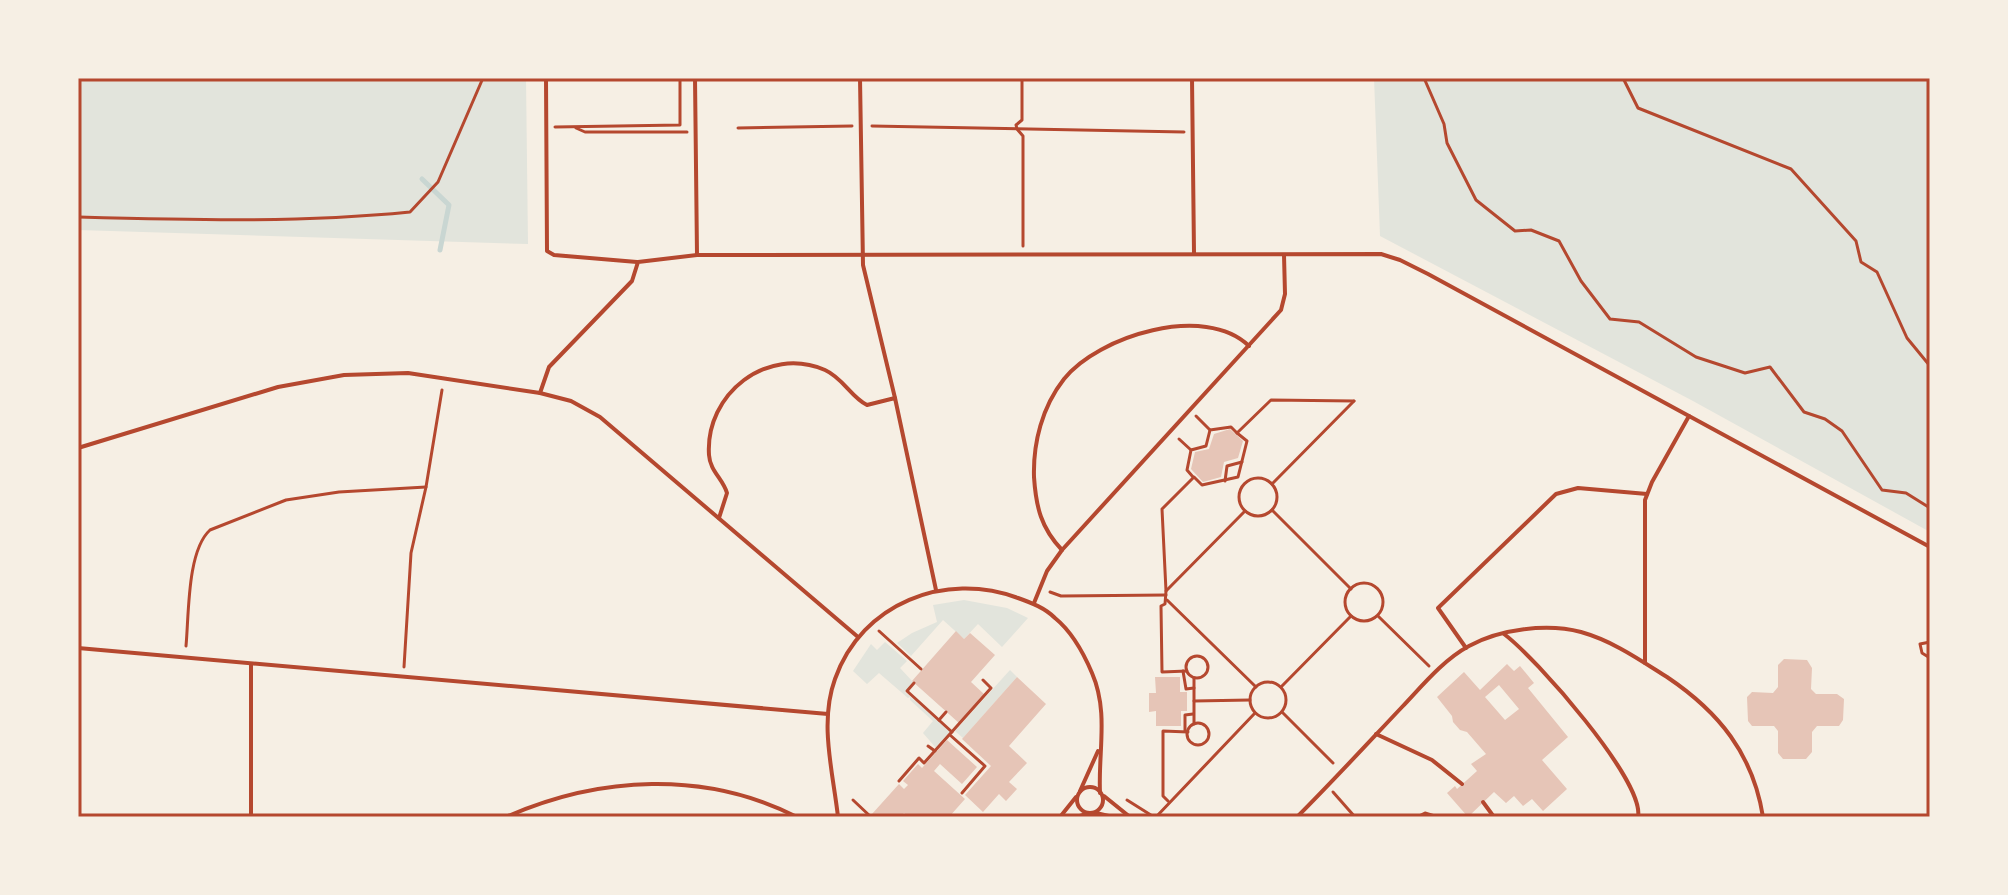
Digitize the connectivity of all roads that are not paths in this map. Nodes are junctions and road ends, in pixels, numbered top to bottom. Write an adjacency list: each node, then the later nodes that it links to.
1 (546, 78): 9 (lane)
2 (695, 78): 7 (lane)
3 (860, 78): 8 (lane)
4 (1192, 78): 5 (lane)
5 (1194, 253): 6 (lane); 8 (lane)
6 (1284, 254): 10 (lane); 13 (lane)
7 (697, 255): 8 (lane); 9 (lane)
8 (862, 255): 12 (lane)
9 (638, 262): 11 (lane)
10 (1249, 346): 18 (lane); 18 (lane)
11 (540, 393): 14 (lane); 16 (lane)
12 (895, 398): 16 (lane); 19 (lane)
13 (1689, 416): 15 (lane); 17 (lane)
14 (78, 448)
15 (1647, 494): 24 (lane); 25 (lane)
16 (719, 518): 22 (lane)
17 (1930, 547)
18 (1062, 550): 20 (lane)
19 (936, 590): 20 (lane); 22 (lane)
20 (1034, 603): 29 (lane)
21 (1504, 634): 24 (lane); 25 (lane); 45 (lane)
22 (858, 637): 27 (lane)
23 (78, 648): 26 (lane)
24 (1466, 648): 28 (lane)
25 (1645, 663): 46 (lane)
26 (251, 664): 27 (lane); 35 (lane)
27 (828, 714): 38 (lane)
28 (1376, 734): 30 (lane); 43 (lane)
29 (1102, 741): 31 (lane); 32 (lane)
30 (1462, 784)
31 (1079, 793): 32 (lane); 34 (lane); 39 (lane)
32 (1101, 794): 34 (lane); 42 (lane)
33 (1483, 802): 44 (lane)
34 (1090, 813): 40 (lane); 41 (lane)
35 (251, 817)
36 (506, 817): 37 (lane)
37 (797, 817)
38 (837, 817)
39 (1060, 817)
40 (1077, 817)
41 (1113, 817)
42 (1130, 817)
43 (1297, 817)
44 (1494, 817)
45 (1638, 817)
46 (1763, 817)

